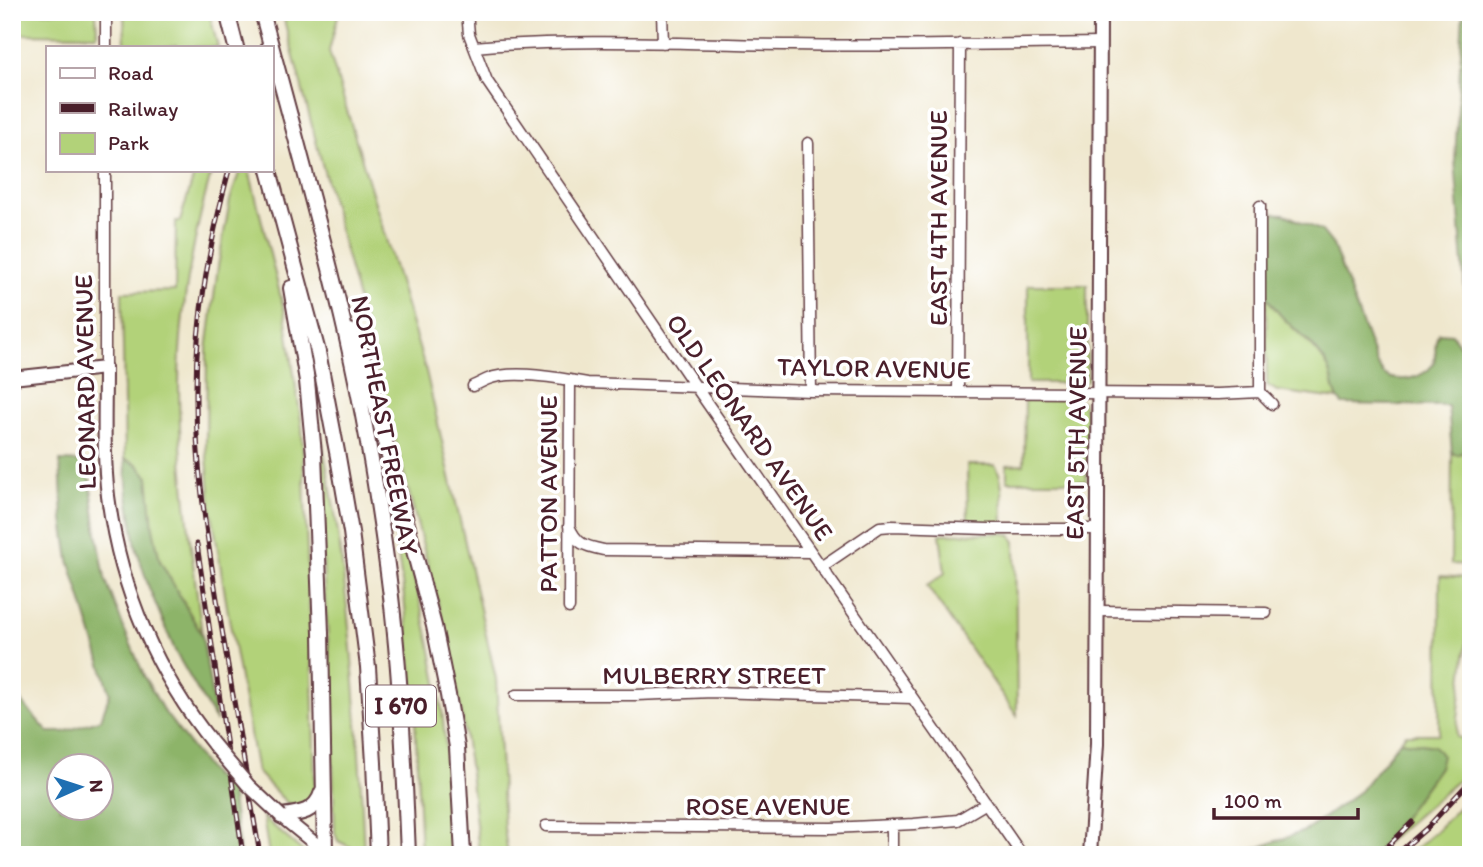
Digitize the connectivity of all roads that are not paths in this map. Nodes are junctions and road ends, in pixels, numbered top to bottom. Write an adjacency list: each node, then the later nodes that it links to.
1 (106, 12): 10 (street)
2 (262, 12): 12 (highway, NORTHEAST FREEWAY / I 670, bridge)
3 (467, 12): 13 (street, OLD LEONARD AVENUE)
4 (662, 12): 7 (street)
5 (1100, 12): 8 (main road, EAST 5TH AVENUE)
6 (228, 14): 11 (highway)
7 (663, 43): 9 (street); 13 (street)
8 (1100, 43): 9 (street); 29 (main road, EAST 5TH AVENUE)
9 (960, 44): 27 (street, EAST 4TH AVENUE)
10 (106, 46)
11 (236, 46)
12 (271, 46)
13 (474, 47): 25 (street, OLD LEONARD AVENUE)
14 (273, 53): 20 (highway, NORTHEAST FREEWAY / I 670, bridge)
15 (808, 143): 26 (street)
16 (105, 172): 21 (street, LEONARD AVENUE)
17 (269, 172): 41 (highway)
18 (269, 172): 47 (highway, NORTHEAST FREEWAY / I 670)
19 (1260, 206): 28 (street)
20 (341, 314): 40 (highway); 48 (highway, NORTHEAST FREEWAY / I 670)
21 (105, 368): 22 (main road); 43 (main road, LEONARD AVENUE, bridge)
22 (12, 377)
23 (569, 380): 24 (street, TAYLOR AVENUE); 25 (street, TAYLOR AVENUE); 31 (street, PATTON AVENUE)
24 (473, 386)
25 (696, 387): 26 (street, TAYLOR AVENUE); 33 (street, OLD LEONARD AVENUE)
26 (811, 391): 27 (street, TAYLOR AVENUE)
27 (958, 392): 29 (street, TAYLOR AVENUE)
28 (1260, 392): 29 (street, TAYLOR AVENUE); 30 (street)
29 (1098, 393): 32 (main road, EAST 5TH AVENUE)
30 (1272, 404)
31 (569, 526): 33 (street); 35 (street, PATTON AVENUE)
32 (1097, 529): 34 (street); 36 (main road, EAST 5TH AVENUE)
33 (810, 552): 34 (street, OLD LEONARD AVENUE)
34 (821, 567): 39 (street, OLD LEONARD AVENUE)
35 (569, 608)
36 (1097, 611): 37 (street); 53 (main road, EAST 5TH AVENUE)
37 (1266, 613)
38 (516, 695): 39 (street, MULBERRY STREET)
39 (912, 698): 42 (street, OLD LEONARD AVENUE)
40 (459, 772): 49 (highway); 50 (highway)
41 (324, 787): 43 (highway); 46 (highway)
42 (985, 804): 44 (street, ROSE AVENUE); 52 (street, OLD LEONARD AVENUE)
43 (281, 816): 46 (main road, LEONARD AVENUE)
44 (892, 825): 45 (street, ROSE AVENUE); 51 (street)
45 (546, 826)
46 (326, 854)
47 (378, 855)
48 (408, 855)
49 (463, 855)
50 (471, 855)
51 (891, 855)
52 (1022, 855)
53 (1090, 855)

